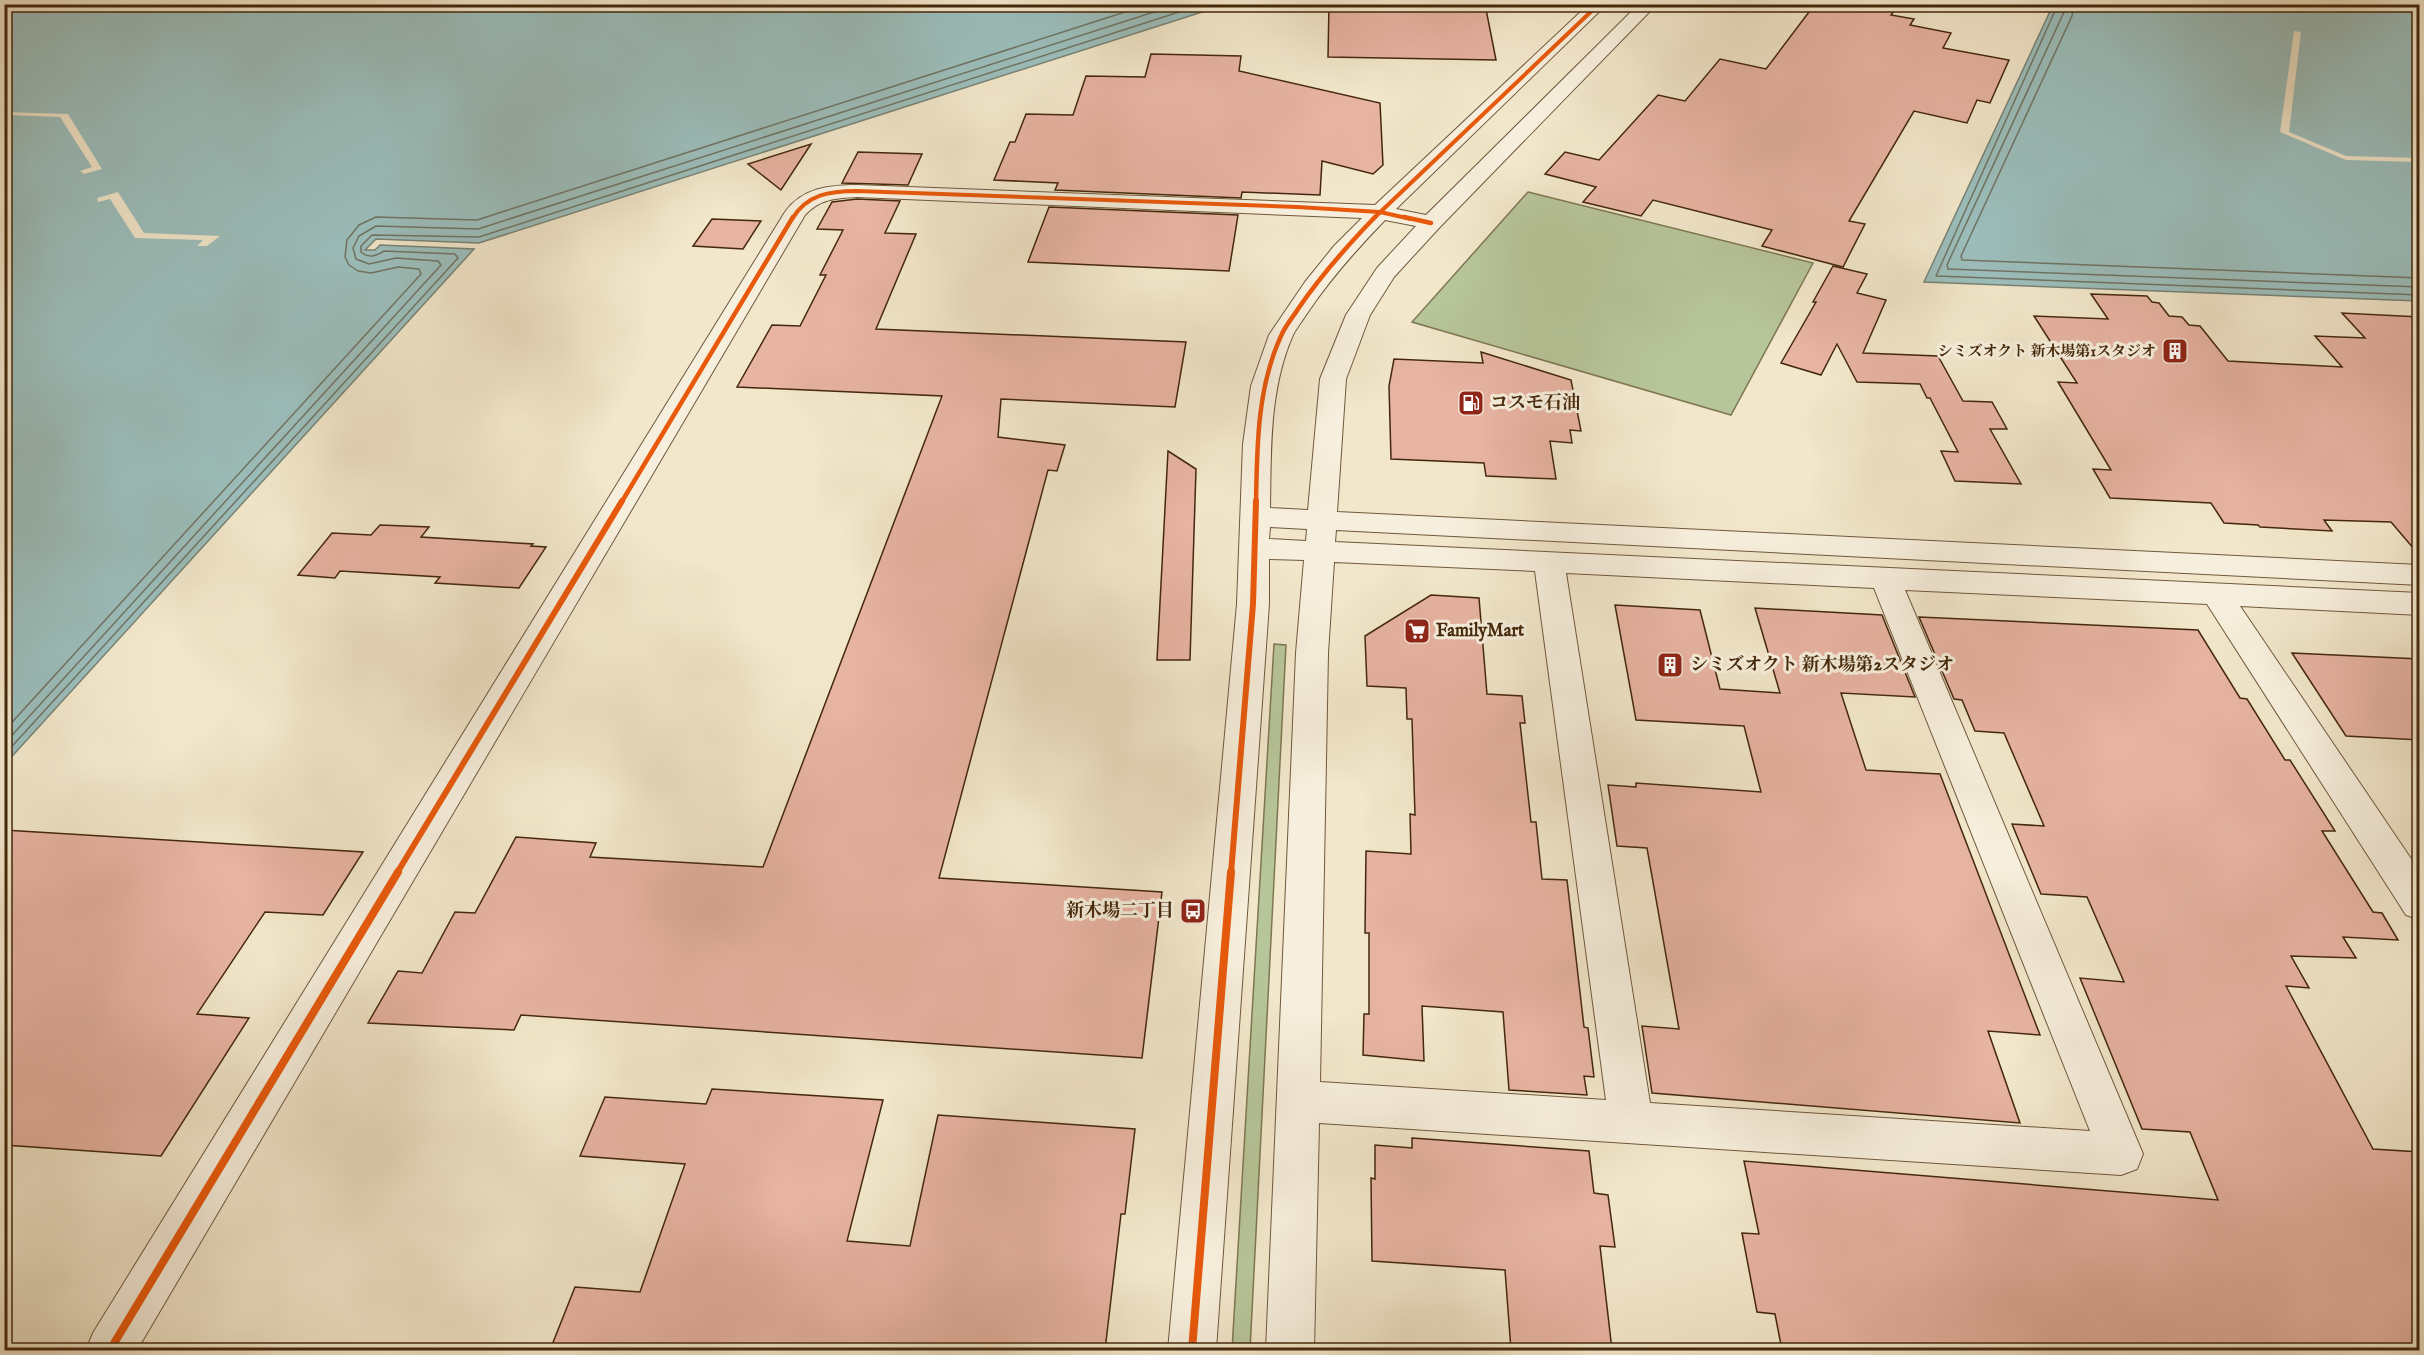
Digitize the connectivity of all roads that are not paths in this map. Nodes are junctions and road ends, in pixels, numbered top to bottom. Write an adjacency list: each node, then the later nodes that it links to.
1 (1599, 4): 3 (street)
2 (1649, 4): 4 (street)
3 (1380, 212): 4 (street); 5 (street); 15 (street)
4 (1431, 223): 6 (street)
5 (1254, 532): 6 (street); 16 (street)
6 (1321, 536): 7 (street); 8 (street); 13 (street)
7 (1549, 562): 9 (street); 14 (street)
8 (2420, 575)
9 (1885, 578): 10 (street); 14 (street)
10 (2216, 594): 11 (street); 12 (street)
11 (2420, 604)
12 (2420, 904)
13 (1298, 1101): 14 (street); 17 (street)
14 (1631, 1122)
15 (110, 1350)
16 (1192, 1350)
17 (1290, 1350)

